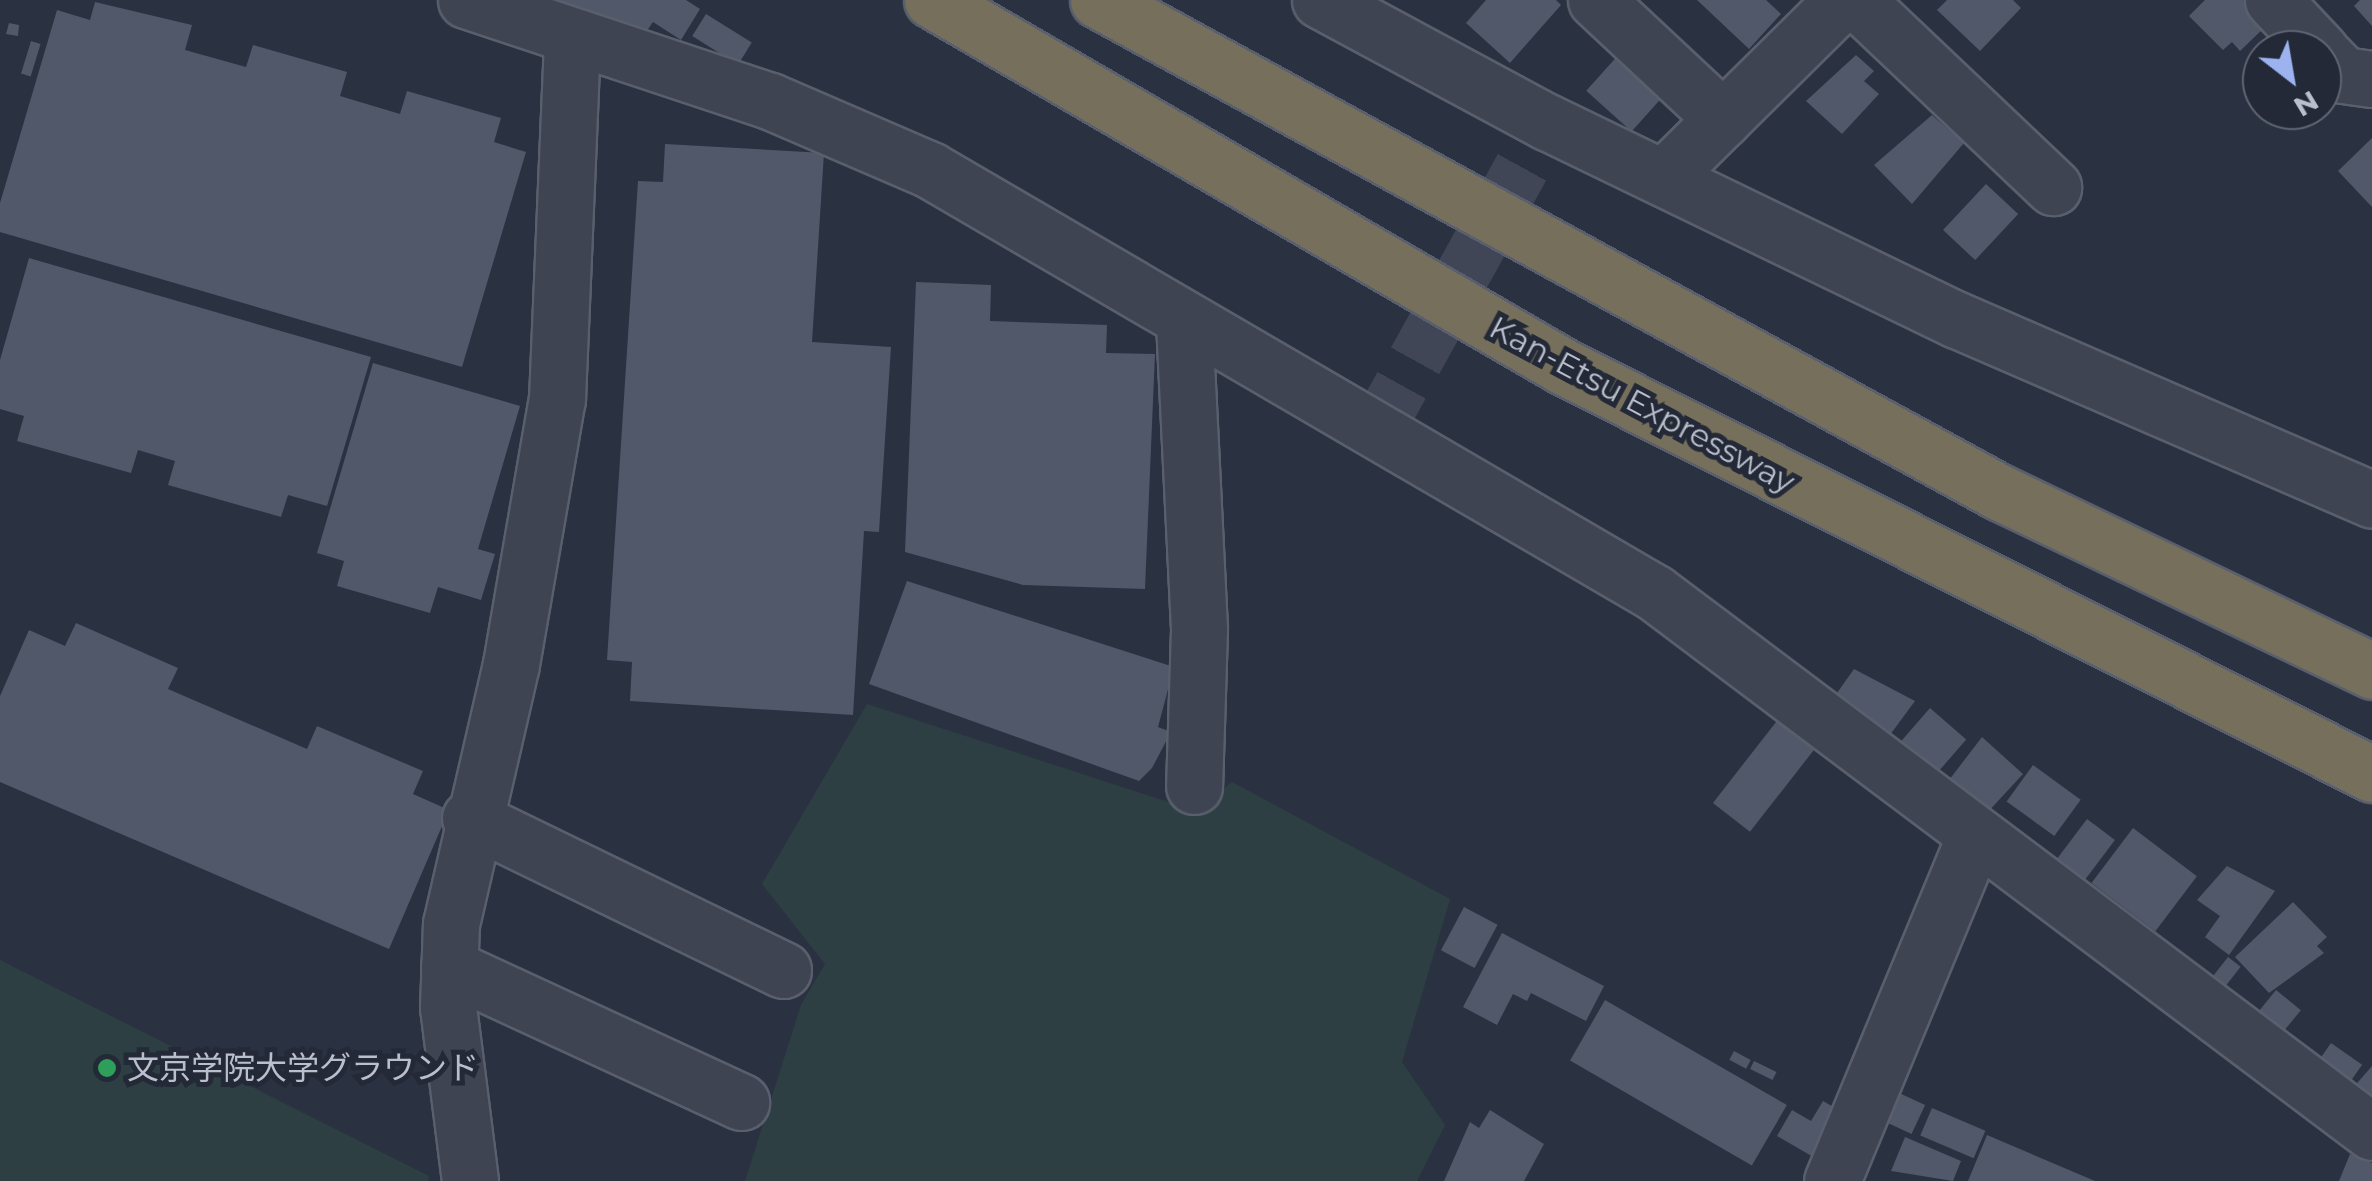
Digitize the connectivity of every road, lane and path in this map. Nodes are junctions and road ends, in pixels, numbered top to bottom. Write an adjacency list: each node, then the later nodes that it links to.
1 (466, 0): 9 (street)
2 (932, 0): 18 (highway, Kan-Etsu Expressway)
3 (1098, 0): 17 (highway)
4 (1320, 0): 13 (street)
5 (1596, 0): 12 (street)
6 (2273, 0): 8 (street)
7 (1829, 5): 12 (street); 14 (street)
8 (2301, 30)
9 (572, 37): 15 (street); 20 (street)
10 (2342, 74): 11 (street)
11 (2372, 79)
12 (1722, 119): 13 (street)
13 (1666, 176): 16 (street)
14 (2053, 188)
15 (1184, 322): 19 (street); 21 (street)
16 (2372, 500)
17 (2372, 671)
18 (2372, 774)
19 (1194, 786)
20 (470, 818): 22 (street); 23 (street)
21 (1975, 835): 25 (street); 27 (street)
22 (448, 967): 24 (street); 26 (street)
23 (782, 970)
24 (740, 1102)
25 (2372, 1132)
26 (470, 1181)
27 (1832, 1181)

